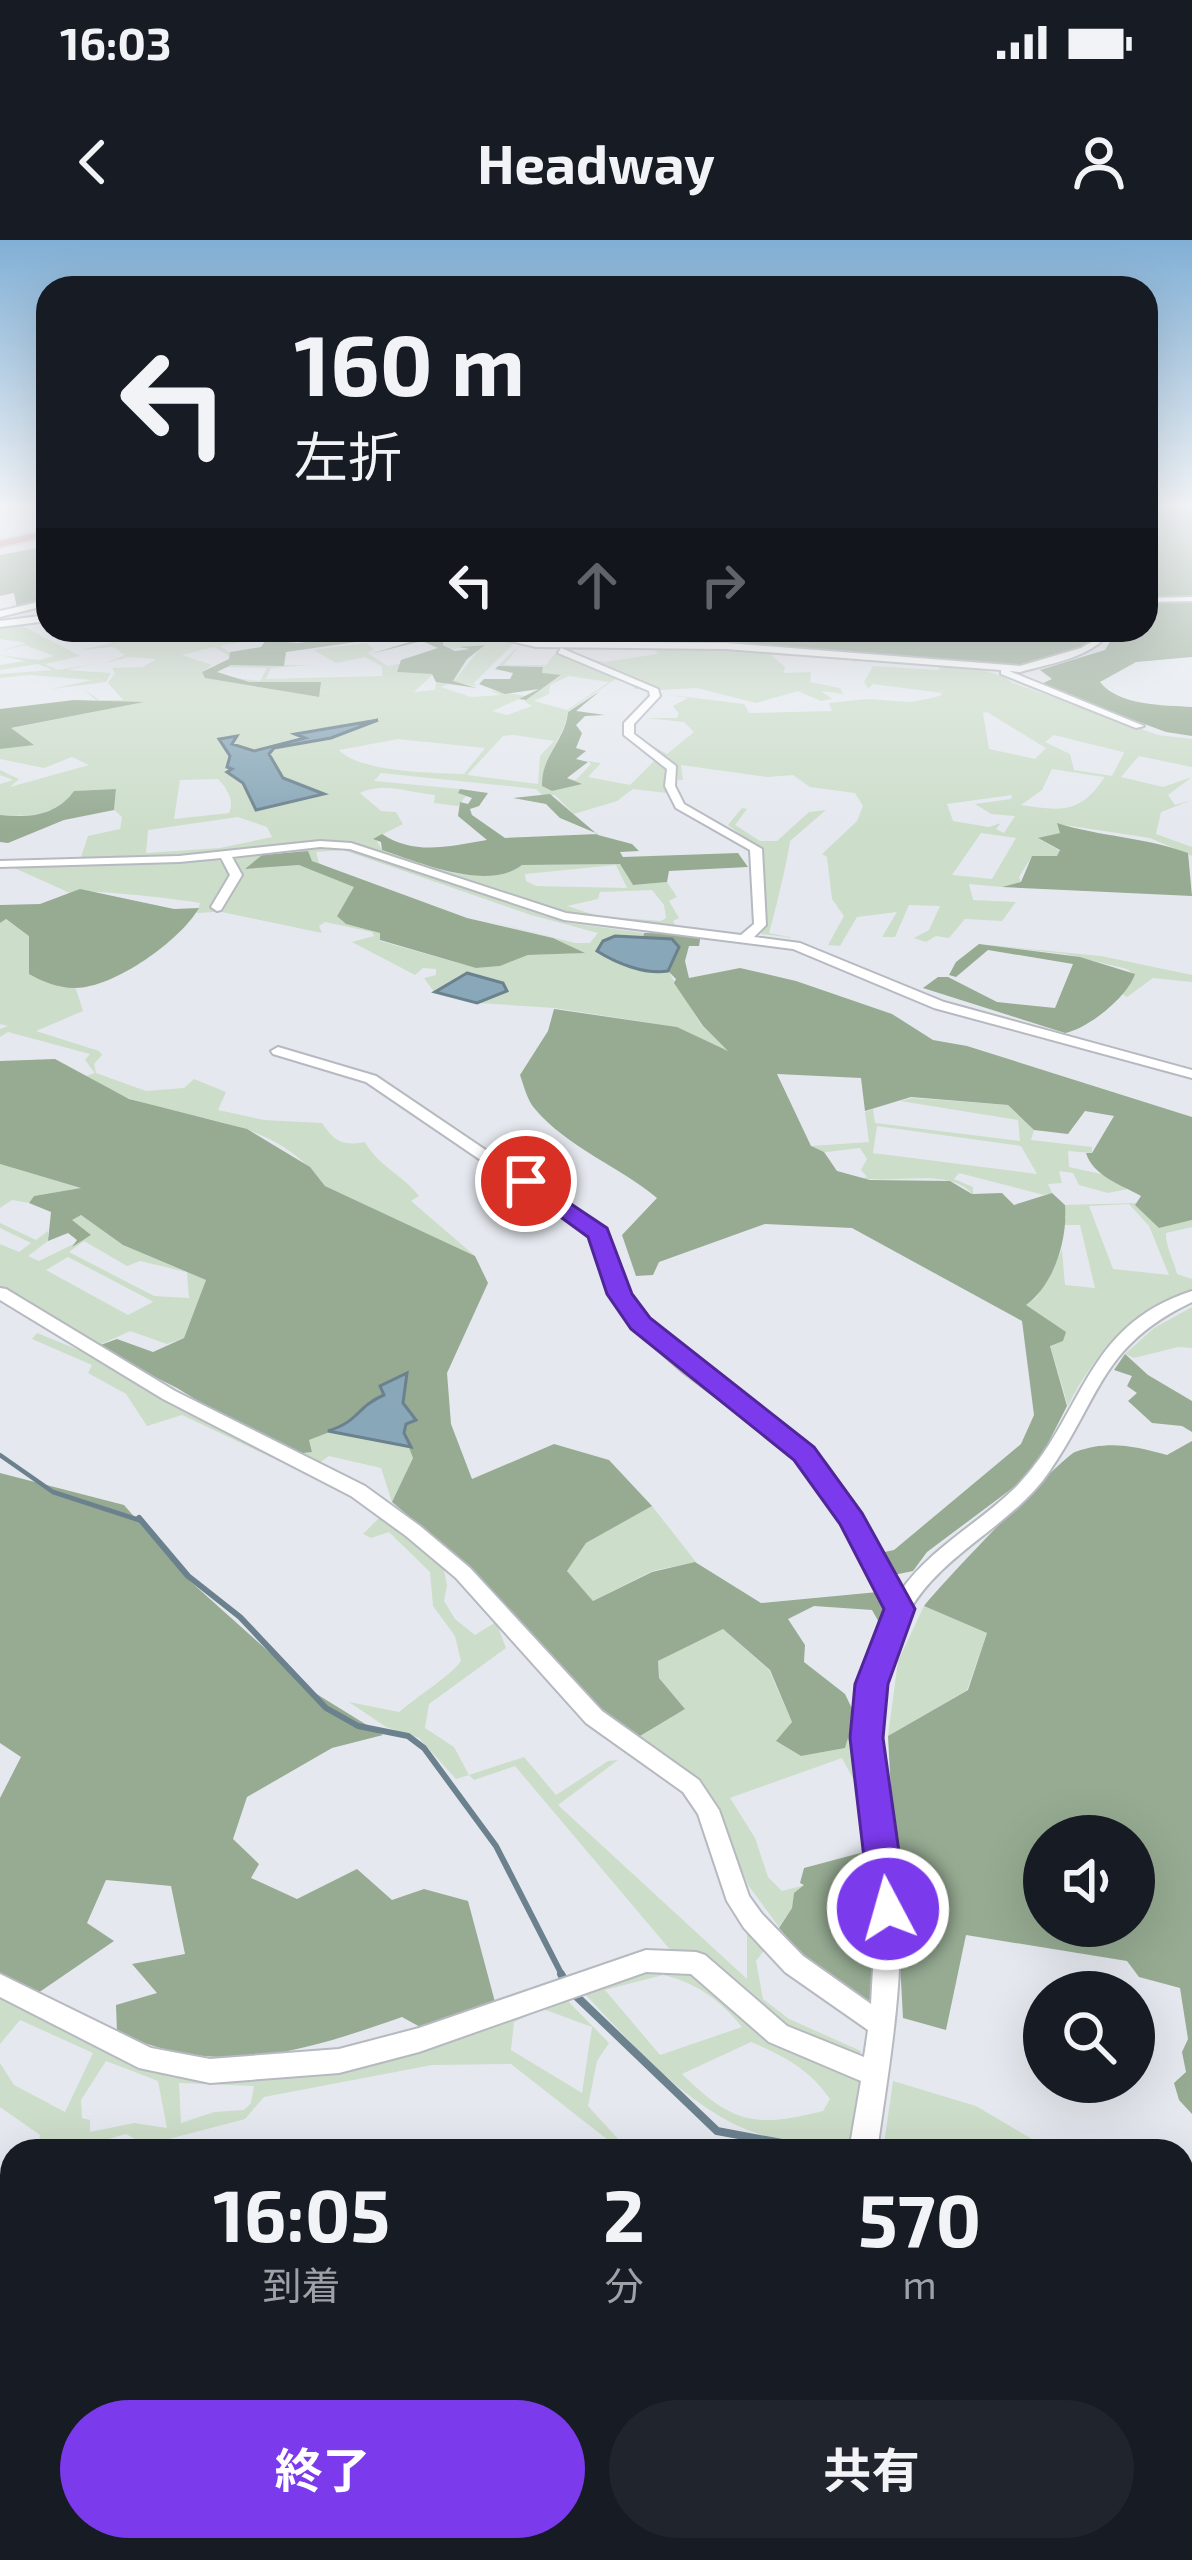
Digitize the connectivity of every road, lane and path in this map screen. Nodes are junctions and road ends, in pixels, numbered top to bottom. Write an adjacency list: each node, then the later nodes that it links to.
1 (36, 620): 2 (street)
2 (0, 624)
3 (534, 642): 5 (street)
4 (1098, 642): 6 (street)
5 (545, 644): 6 (street); 11 (street)
6 (1001, 668): 7 (street)
7 (1138, 726)
8 (226, 856): 9 (street); 10 (street); 11 (street)
9 (0, 864)
10 (217, 907)
11 (748, 936): 13 (street)
12 (278, 1052): 16 (street)
13 (1192, 1074)
14 (0, 1293): 18 (street)
15 (1192, 1296): 16 (street)
16 (899, 1609): 18 (street)
17 (0, 1985): 19 (street)
18 (881, 2025): 19 (street)
19 (874, 2074): 20 (street)
20 (865, 2139)

